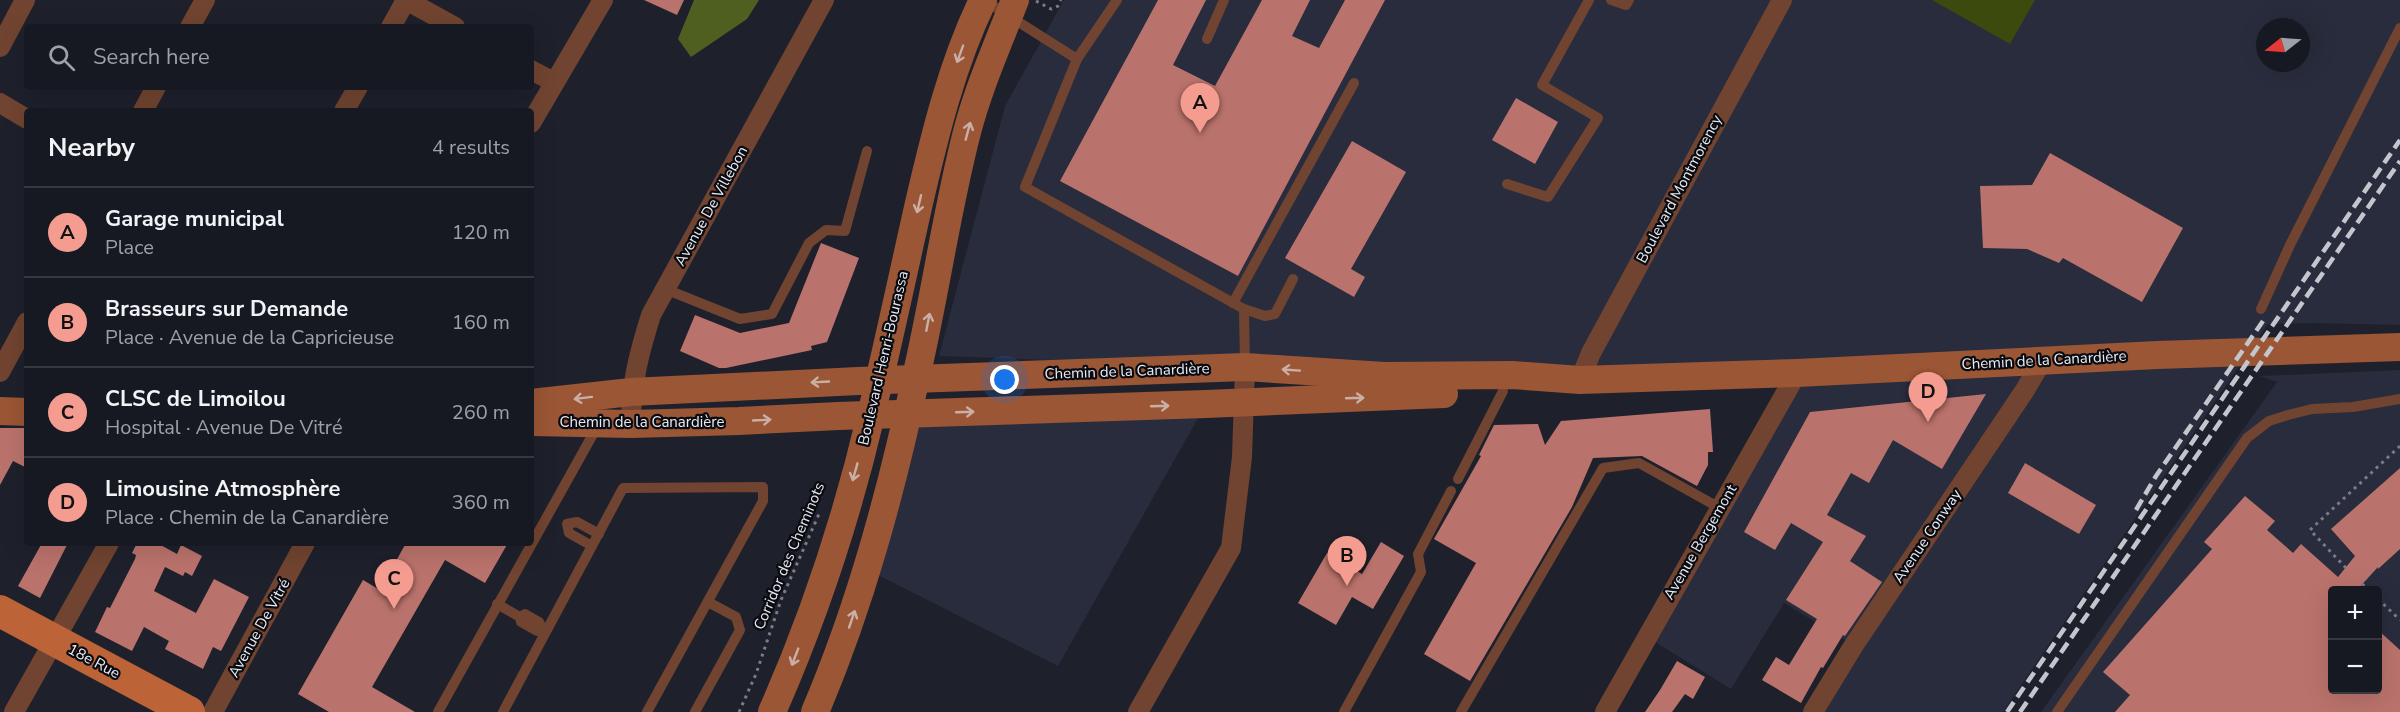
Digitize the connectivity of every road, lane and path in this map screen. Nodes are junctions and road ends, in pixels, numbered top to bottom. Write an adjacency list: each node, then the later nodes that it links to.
1 (25, 0): 21 (street)
2 (205, 0): 16 (street)
3 (406, 0): 17 (street); 18 (street)
4 (603, 0): 24 (street)
5 (824, 0): 36 (street, Avenue De Villebon)
6 (984, 0): 15 (lane); 47 (main road, Boulevard Henri-Bourassa, one-way to 47)
7 (1035, 0): 8 (path)
8 (1061, 0)
9 (1117, 0): 22 (lane)
10 (1224, 0): 20 (lane)
11 (1589, 0): 34 (lane)
12 (1611, 0): 13 (lane)
13 (1629, 0)
14 (1782, 0): 48 (street, Boulevard Montmorency)
15 (1012, 8): 22 (lane); 46 (main road, one-way to 15)
16 (192, 24)
17 (393, 24)
18 (450, 24)
19 (2400, 28): 39 (lane)
20 (1207, 39)
21 (0, 47)
22 (1077, 59): 37 (lane)
23 (534, 72): 24 (street)
24 (554, 82): 32 (street)
25 (1354, 83): 37 (lane)
26 (154, 90): 29 (street)
27 (356, 90): 30 (street)
28 (0, 103): 31 (street)
29 (145, 108)
30 (346, 108)
31 (24, 117)
32 (534, 118)
33 (867, 151): 36 (lane)
34 (1507, 184)
35 (1293, 279): 38 (lane)
36 (665, 289): 50 (street, Avenue De Villebon)
37 (1233, 303): 38 (lane)
38 (1244, 309): 43 (lane)
39 (2261, 309)
40 (24, 328): 44 (street)
41 (2400, 347): 42 (main road, Chemin de la Canardière)
42 (2042, 361): 45 (main road, Chemin de la Canardière); 96 (street, Avenue Conway)
43 (1245, 367): 46 (main road, Chemin de la Canardière); 48 (main road, Chemin de la Canardière, one-way to 43); 52 (street)
44 (0, 372)
45 (1797, 373): 48 (main road, Chemin de la Canardière); 65 (street, Avenue Bergemont)
46 (916, 379): 47 (main road, Chemin de la Canardière); 57 (main road)
47 (878, 380): 50 (main road, Chemin de la Canardière, one-way to 50); 58 (main road, Boulevard Henri-Bourassa)
48 (1580, 380): 49 (main road, Chemin de la Canardière)
49 (1503, 391): 52 (main road, Chemin de la Canardière, one-way to 49); 62 (lane)
50 (631, 392): 53 (main road, Chemin de la Canardière, one-way to 53); 60 (street, Avenue De Villebon)
51 (2400, 399): 97 (lane)
52 (1245, 402): 57 (main road, Chemin de la Canardière, one-way to 52); 92 (street)
53 (534, 406)
54 (534, 406): 59 (main road, Chemin de la Canardière)
55 (0, 411): 56 (main road)
56 (24, 412)
57 (907, 414): 58 (main road, Chemin de la Canardière); 91 (main road, one-way to 57)
58 (871, 416): 60 (main road, Chemin de la Canardière, one-way to 58); 90 (main road, Boulevard Henri-Bourassa, one-way to 90)
59 (599, 423): 60 (main road, Chemin de la Canardière); 66 (lane)
60 (631, 424)
61 (2400, 446): 74 (path)
62 (1458, 479)
63 (1451, 491): 93 (lane)
64 (823, 506): 89 (path, Corridor des Cheminots)
65 (1720, 508): 94 (lane); 95 (street, Avenue Bergemont)
66 (549, 514): 67 (lane); 69 (lane)
67 (567, 524): 68 (lane); 73 (lane)
68 (599, 534): 73 (lane); 75 (lane)
69 (534, 540)
70 (107, 546): 81 (street)
71 (303, 546): 84 (street, Avenue De Vitré)
72 (531, 546): 77 (lane)
73 (592, 546): 80 (lane)
74 (2346, 568)
75 (708, 602): 87 (lane); 88 (lane)
76 (2382, 603): 79 (path)
77 (497, 604): 80 (lane); 85 (lane)
78 (0, 610): 81 (main road, 18e Rue)
79 (2400, 620)
80 (545, 630): 86 (lane)
81 (55, 640): 82 (street); 83 (main road, 18e Rue)
82 (14, 712)
83 (189, 712)
84 (213, 712)
85 (438, 712)
86 (503, 712)
87 (647, 712)
88 (695, 712)
89 (739, 712)
90 (772, 712)
91 (815, 712)
92 (1138, 712)
93 (1344, 712)
94 (1461, 712)
95 (1605, 712)
96 (1813, 712)
97 (2057, 712)

